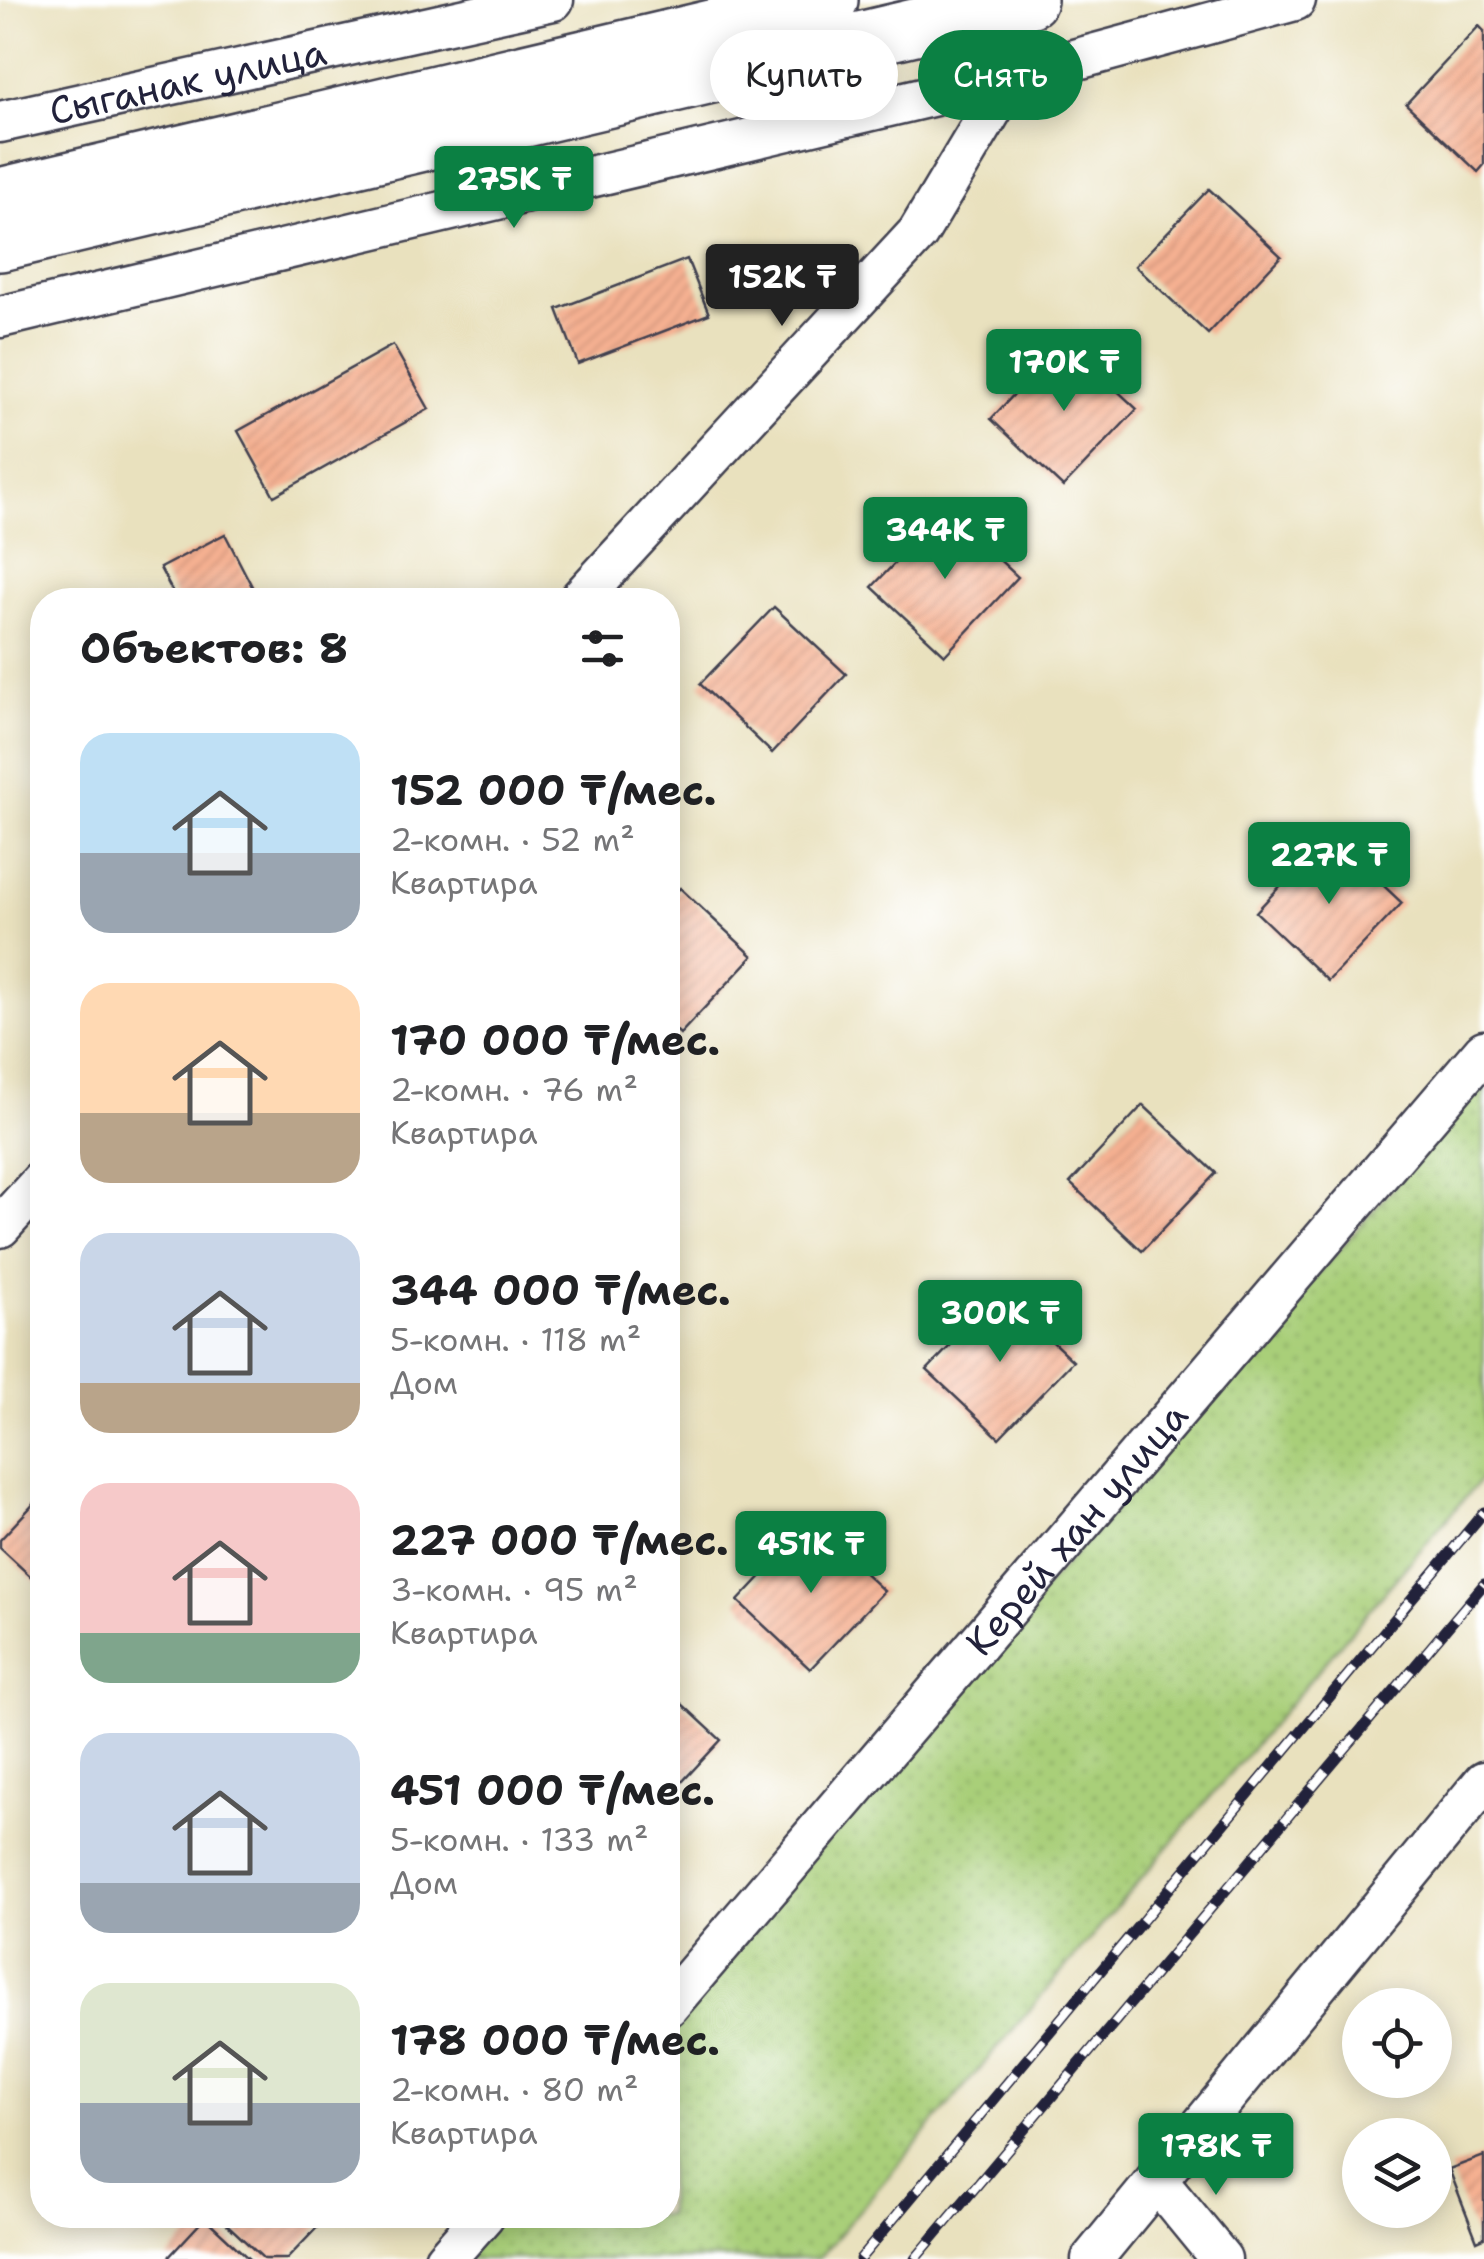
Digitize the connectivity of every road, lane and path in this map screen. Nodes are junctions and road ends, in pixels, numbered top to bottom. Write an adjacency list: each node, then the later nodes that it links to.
1 (553, 0): 8 (street, Сыганак улица)
2 (830, 0): 9 (highway)
3 (1029, 0): 10 (highway)
4 (1295, 0): 5 (street)
5 (1083, 57)
6 (918, 99): 11 (street)
7 (985, 120): 12 (street)
8 (0, 122)
9 (0, 196)
10 (0, 243)
11 (0, 317)
12 (590, 588)
13 (1484, 1052): 17 (street, Керей хан улица)
14 (30, 1194): 15 (street)
15 (0, 1227)
16 (1484, 1782): 18 (street)
17 (680, 1992)
18 (1157, 2181): 21 (street); 22 (street)
19 (472, 2228): 20 (street)
20 (445, 2259)
21 (1092, 2259)
22 (1220, 2259)

